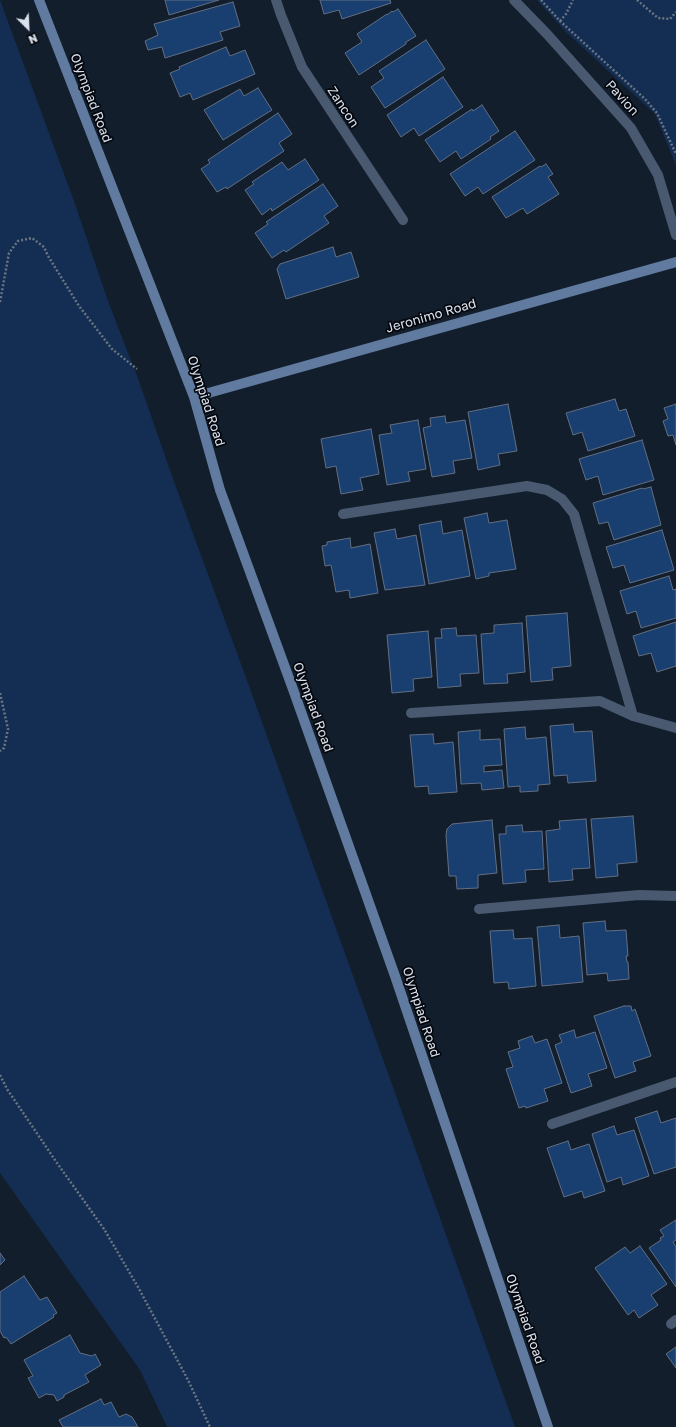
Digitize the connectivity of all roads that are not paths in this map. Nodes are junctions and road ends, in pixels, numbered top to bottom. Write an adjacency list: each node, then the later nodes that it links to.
1 (39, 0): 7 (main road, Olympiad Road)
2 (276, 0): 4 (street, Zancon)
3 (514, 0): 5 (street, Pavion)
4 (403, 220)
5 (676, 235)
6 (676, 262): 7 (main road, Jeronimo Road)
7 (194, 397): 16 (main road, Olympiad Road)
8 (343, 514): 10 (street)
9 (411, 713): 10 (street)
10 (633, 716): 11 (street)
11 (676, 728)
12 (676, 896): 13 (street)
13 (479, 909)
14 (676, 1082): 15 (street)
15 (552, 1124)
16 (548, 1427)

